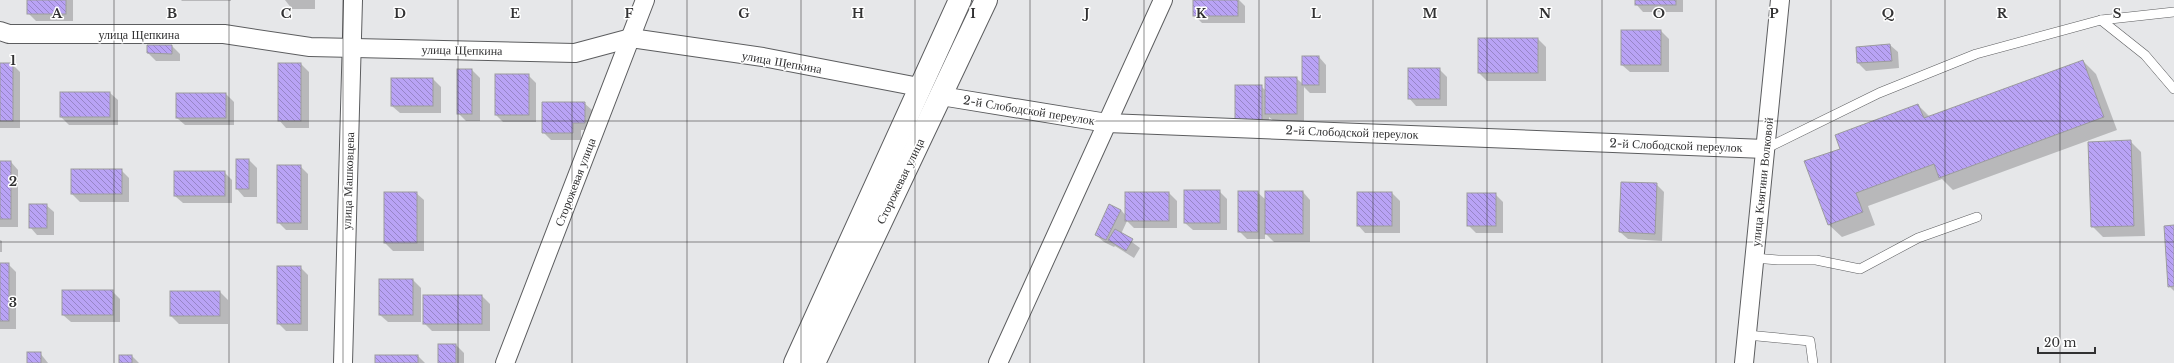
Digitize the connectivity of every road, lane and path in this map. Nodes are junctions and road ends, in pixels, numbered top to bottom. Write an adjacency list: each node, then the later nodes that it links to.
1 (353, 0): 11 (street, улица Машковцева)
2 (645, 0): 10 (street, Сторожевая улица)
3 (960, 0): 12 (main road, Сторожевая улица)
4 (986, 0): 14 (main road, Сторожевая улица)
5 (1163, 0): 15 (street)
6 (1780, 0): 16 (street, улица Княгини Волковой)
7 (2174, 12): 8 (lane)
8 (2101, 20): 13 (lane); 16 (lane)
9 (0, 31): 11 (street, улица Щепкина)
10 (631, 38): 11 (street, улица Щепкина); 12 (street, улица Щепкина); 21 (street, Сторожевая улица)
11 (352, 48): 20 (street, улица Машковцева)
12 (919, 87): 22 (main road, Сторожевая улица)
13 (2174, 89)
14 (941, 96): 15 (street, 2-й Слободской переулок); 23 (main road, Сторожевая улица)
15 (1107, 123): 16 (street, 2-й Слободской переулок); 24 (street)
16 (1765, 149): 18 (street, улица Княгини Волковой)
17 (1977, 217): 18 (lane)
18 (1754, 258): 19 (street, улица Княгини Волковой)
19 (1747, 334): 25 (street, улица Княгини Волковой); 26 (lane)
20 (343, 363)
21 (505, 363)
22 (795, 363)
23 (814, 363)
24 (998, 363)
25 (1744, 363)
26 (1813, 363)

